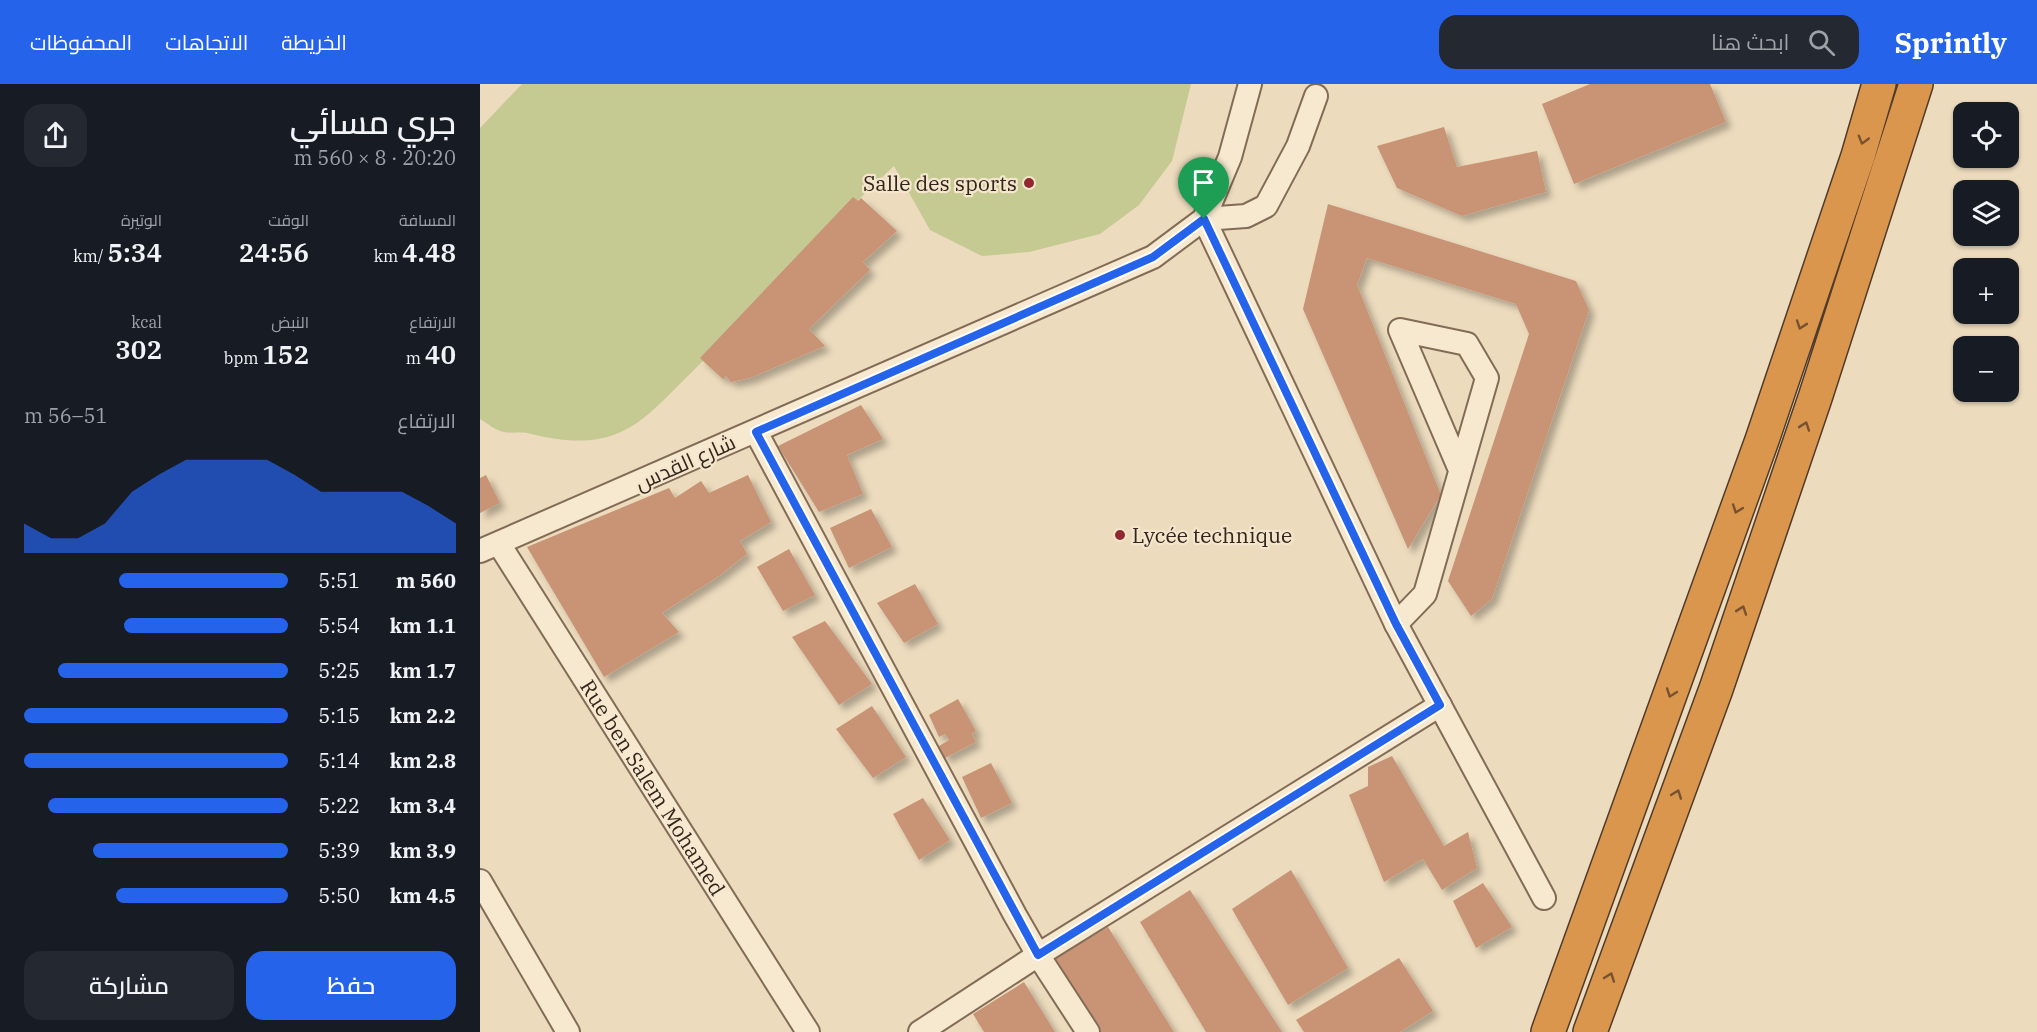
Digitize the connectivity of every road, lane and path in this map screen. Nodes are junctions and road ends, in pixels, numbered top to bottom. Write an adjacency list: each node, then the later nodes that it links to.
1 (1250, 84): 5 (street)
2 (1879, 84): 18 (highway, one-way to 18)
3 (1916, 84): 19 (highway, one-way to 3)
4 (1316, 96): 5 (street)
5 (1204, 219): 6 (street, شارع القدس); 9 (street)
6 (756, 432): 8 (street, شارع القدس); 13 (street)
7 (1460, 470): 7 (street); 9 (street)
8 (489, 547): 15 (street, Rue ben Salem Mohamed)
9 (1396, 624): 10 (street)
10 (1440, 705): 12 (street); 13 (street)
11 (480, 881): 14 (street)
12 (1544, 898)
13 (1038, 955): 16 (street); 17 (street)
14 (568, 1032)
15 (807, 1032)
16 (920, 1032)
17 (1088, 1032)
18 (1548, 1032)
19 (1590, 1032)

